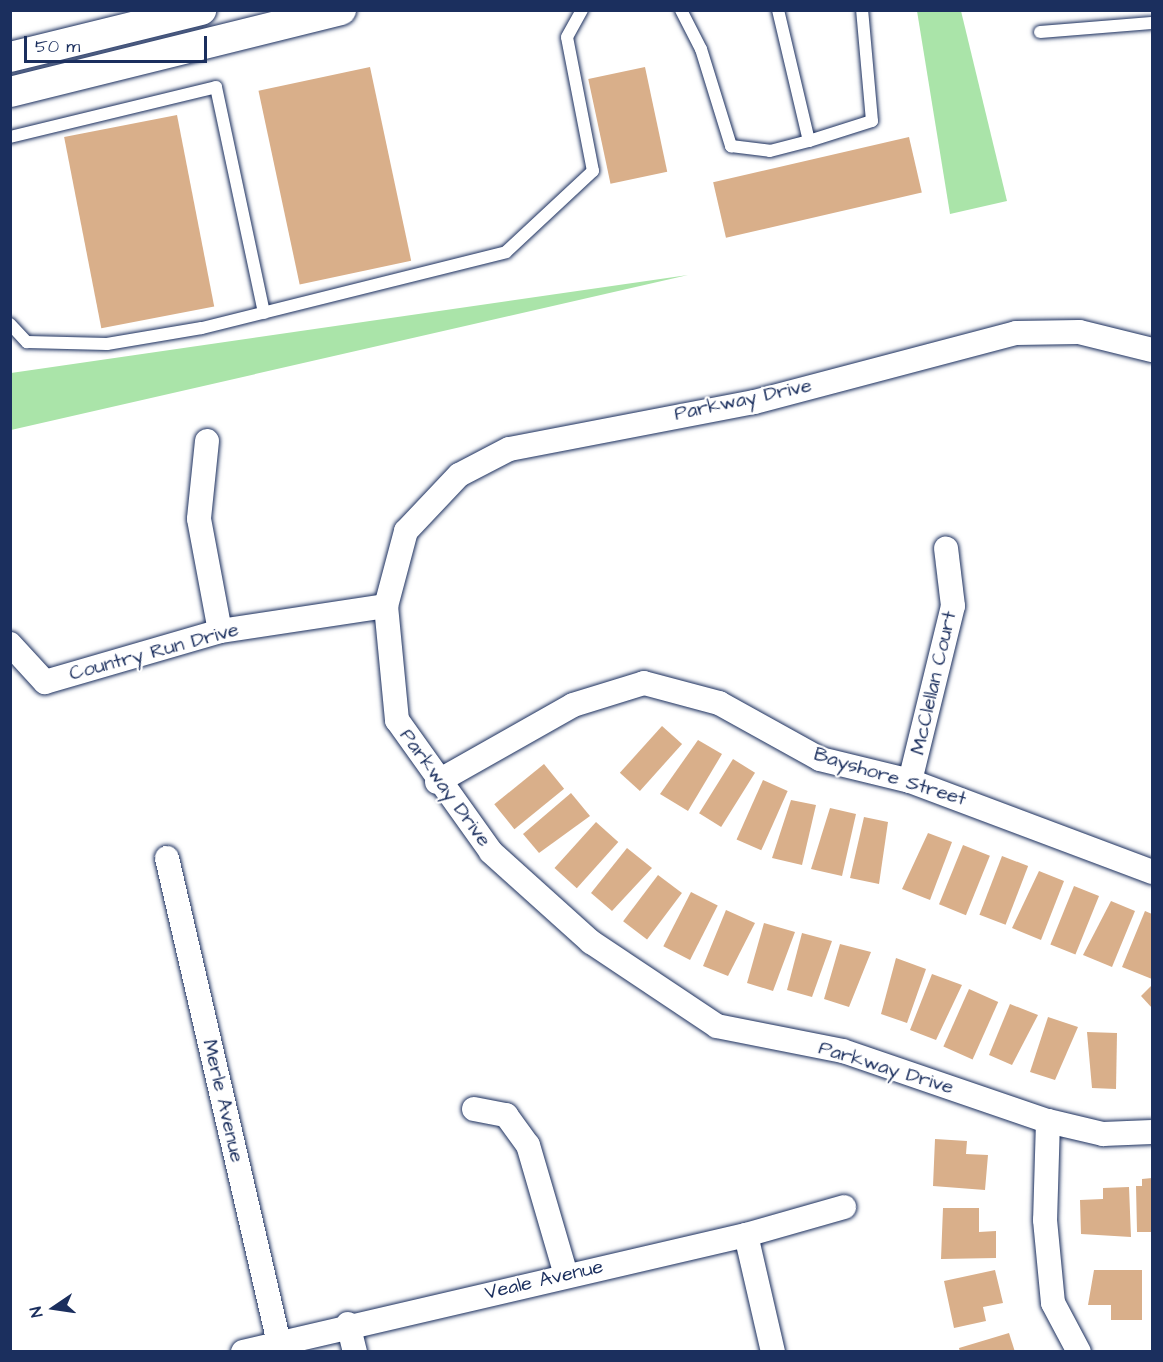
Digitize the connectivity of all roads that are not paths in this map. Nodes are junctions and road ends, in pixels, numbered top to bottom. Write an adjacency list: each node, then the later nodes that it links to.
1 (201, 10): 9 (street)
2 (341, 10): 10 (street)
3 (582, 10): 13 (lane)
4 (681, 10): 12 (lane)
5 (778, 10): 12 (lane)
6 (862, 10): 12 (lane)
7 (1152, 23): 8 (lane)
8 (1040, 32)
9 (10, 57)
10 (10, 92)
11 (10, 136): 13 (lane)
12 (809, 141)
13 (264, 313): 14 (lane)
14 (10, 324)
15 (1152, 350): 18 (street, Parkway Drive)
16 (207, 441): 19 (street)
17 (946, 548): 21 (street, McClellan Court)
18 (386, 606): 19 (street, Country Run Drive); 22 (street, Parkway Drive)
19 (220, 631): 20 (street, Country Run Drive)
20 (10, 644)
21 (910, 781): 22 (street, Bayshore Street); 24 (street, Bayshore Street)
22 (437, 782): 26 (street, Parkway Drive)
23 (167, 858): 32 (street, Merle Avenue)
24 (1151, 868)
25 (474, 1109): 30 (street)
26 (1048, 1121): 27 (street, Parkway Drive); 36 (street)
27 (1152, 1132)
28 (844, 1207): 29 (street, Veale Avenue)
29 (746, 1235): 30 (street, Veale Avenue); 35 (street)
30 (566, 1275): 31 (street, Veale Avenue)
31 (348, 1324): 32 (street, Veale Avenue); 34 (street)
32 (279, 1343): 33 (street, Veale Avenue)
33 (243, 1352)
34 (355, 1352)
35 (773, 1352)
36 (1079, 1352)

